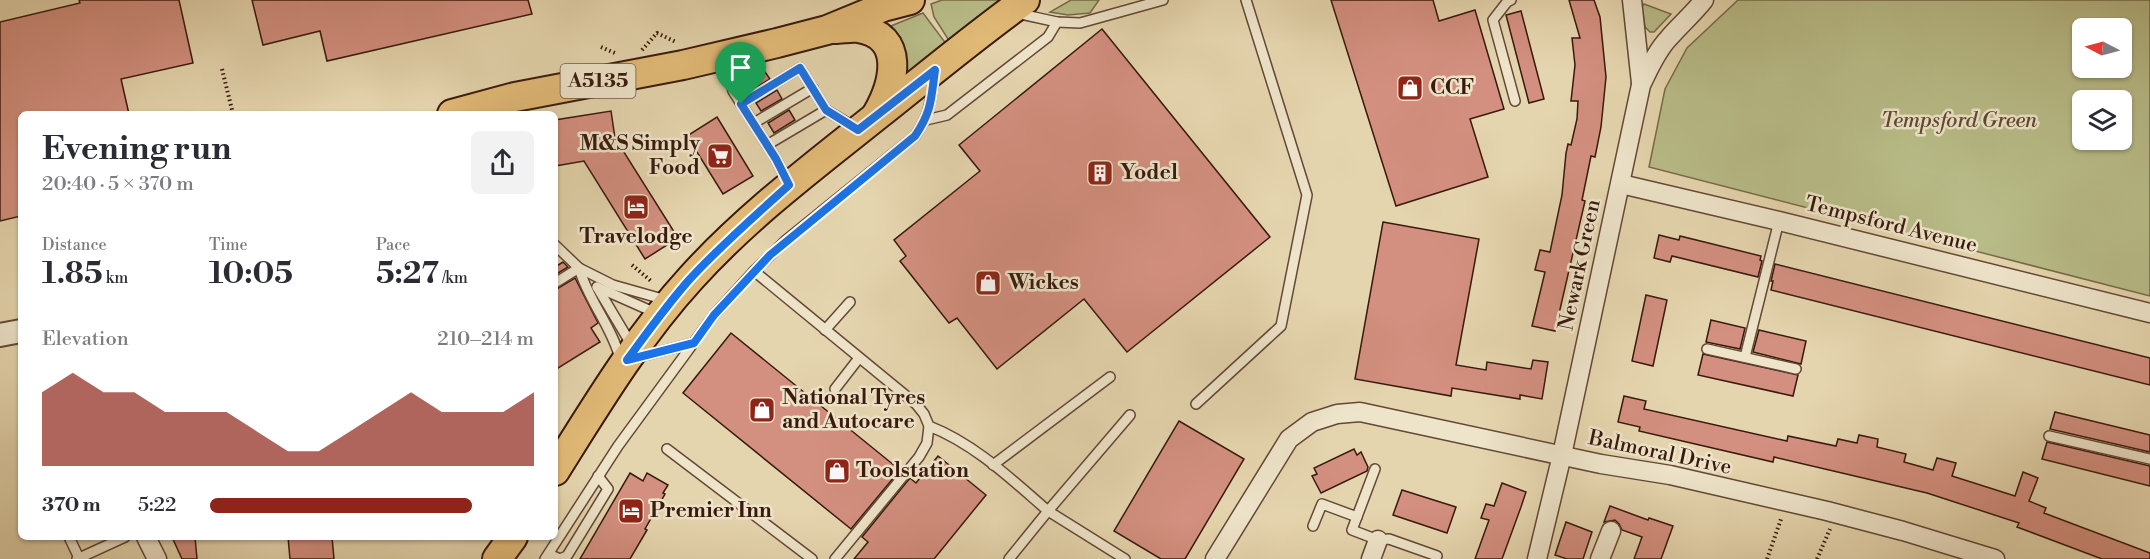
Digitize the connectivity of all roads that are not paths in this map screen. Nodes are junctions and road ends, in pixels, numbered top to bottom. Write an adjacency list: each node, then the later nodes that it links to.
1 (910, 0): 9 (main road, A5135)
2 (1163, 0): 8 (lane)
3 (1246, 0): 43 (lane)
4 (1510, 0): 14 (lane)
5 (1632, 0): 12 (street, Newark Green)
6 (1704, 0): 12 (street, Newark Green)
7 (1018, 6): 8 (lane); 11 (main road, A5135)
8 (1057, 22): 18 (lane)
9 (827, 30): 10 (main road, A5135); 20 (main road, A5135)
10 (723, 57): 15 (lane); 17 (main road, A5135)
11 (935, 70): 18 (lane); 20 (main road, A5135)
12 (1641, 85): 22 (street, Newark Green)
13 (813, 88): 15 (lane); 16 (lane); 19 (lane)
14 (1515, 101)
15 (741, 104): 19 (lane)
16 (826, 110): 20 (lane); 21 (lane)
17 (463, 111)
18 (926, 120): 27 (lane)
19 (754, 123): 21 (lane)
20 (867, 123): 23 (main road, A5135)
21 (767, 145): 23 (lane)
22 (1621, 184): 24 (street, Tempsford Avenue); 50 (street, Newark Green)
23 (789, 185): 29 (main road, A5135)
24 (1779, 221): 31 (street, Tempsford Avenue); 37 (lane)
25 (558, 248): 26 (lane)
26 (579, 268): 28 (lane); 29 (lane); 39 (lane)
27 (753, 271): 32 (lane); 35 (lane)
28 (558, 281)
29 (663, 301): 39 (main road, A5135); 39 (lane)
30 (850, 302): 32 (lane)
31 (2150, 313)
32 (825, 330): 38 (lane)
33 (18, 332): 34 (street)
34 (0, 335)
35 (694, 343): 39 (lane); 55 (lane)
36 (1707, 349): 37 (lane)
37 (1745, 357): 40 (lane)
38 (859, 358): 42 (lane); 46 (lane)
39 (628, 359): 45 (main road, A5135)
40 (1796, 369)
41 (1110, 377): 52 (lane)
42 (835, 389)
43 (1196, 404)
44 (1130, 415): 56 (lane)
45 (583, 426): 48 (main road, A5135); 53 (main road, A5135)
46 (929, 426): 52 (lane); 75 (lane)
47 (2049, 436): 51 (lane)
48 (558, 449)
49 (667, 449): 74 (lane)
50 (1562, 455): 78 (street, Balmoral Drive); 80 (street, Newark Green); 82 (street, Balmoral Drive)
51 (2150, 459)
52 (993, 465): 56 (lane)
53 (558, 466)
54 (1375, 469): 57 (lane)
55 (598, 476): 60 (lane); 68 (lane)
56 (1048, 511): 76 (lane); 77 (lane)
57 (1357, 517): 58 (lane); 67 (lane)
58 (1313, 526)
59 (1611, 531): 81 (street)
60 (558, 539)
61 (70, 540): 70 (lane)
62 (119, 540): 70 (lane)
63 (148, 540): 71 (street)
64 (491, 540): 72 (main road)
65 (511, 540): 73 (main road)
66 (557, 540): 68 (lane)
67 (1378, 540): 69 (lane); 79 (street)
68 (547, 556)
69 (1437, 556)
70 (78, 559)
71 (158, 559)
72 (489, 559)
73 (497, 559)
74 (812, 559)
75 (835, 559)
76 (1009, 559)
77 (1125, 559)
78 (1215, 559)
79 (1371, 559)
80 (1537, 559)
81 (1600, 559)
82 (1995, 559)

